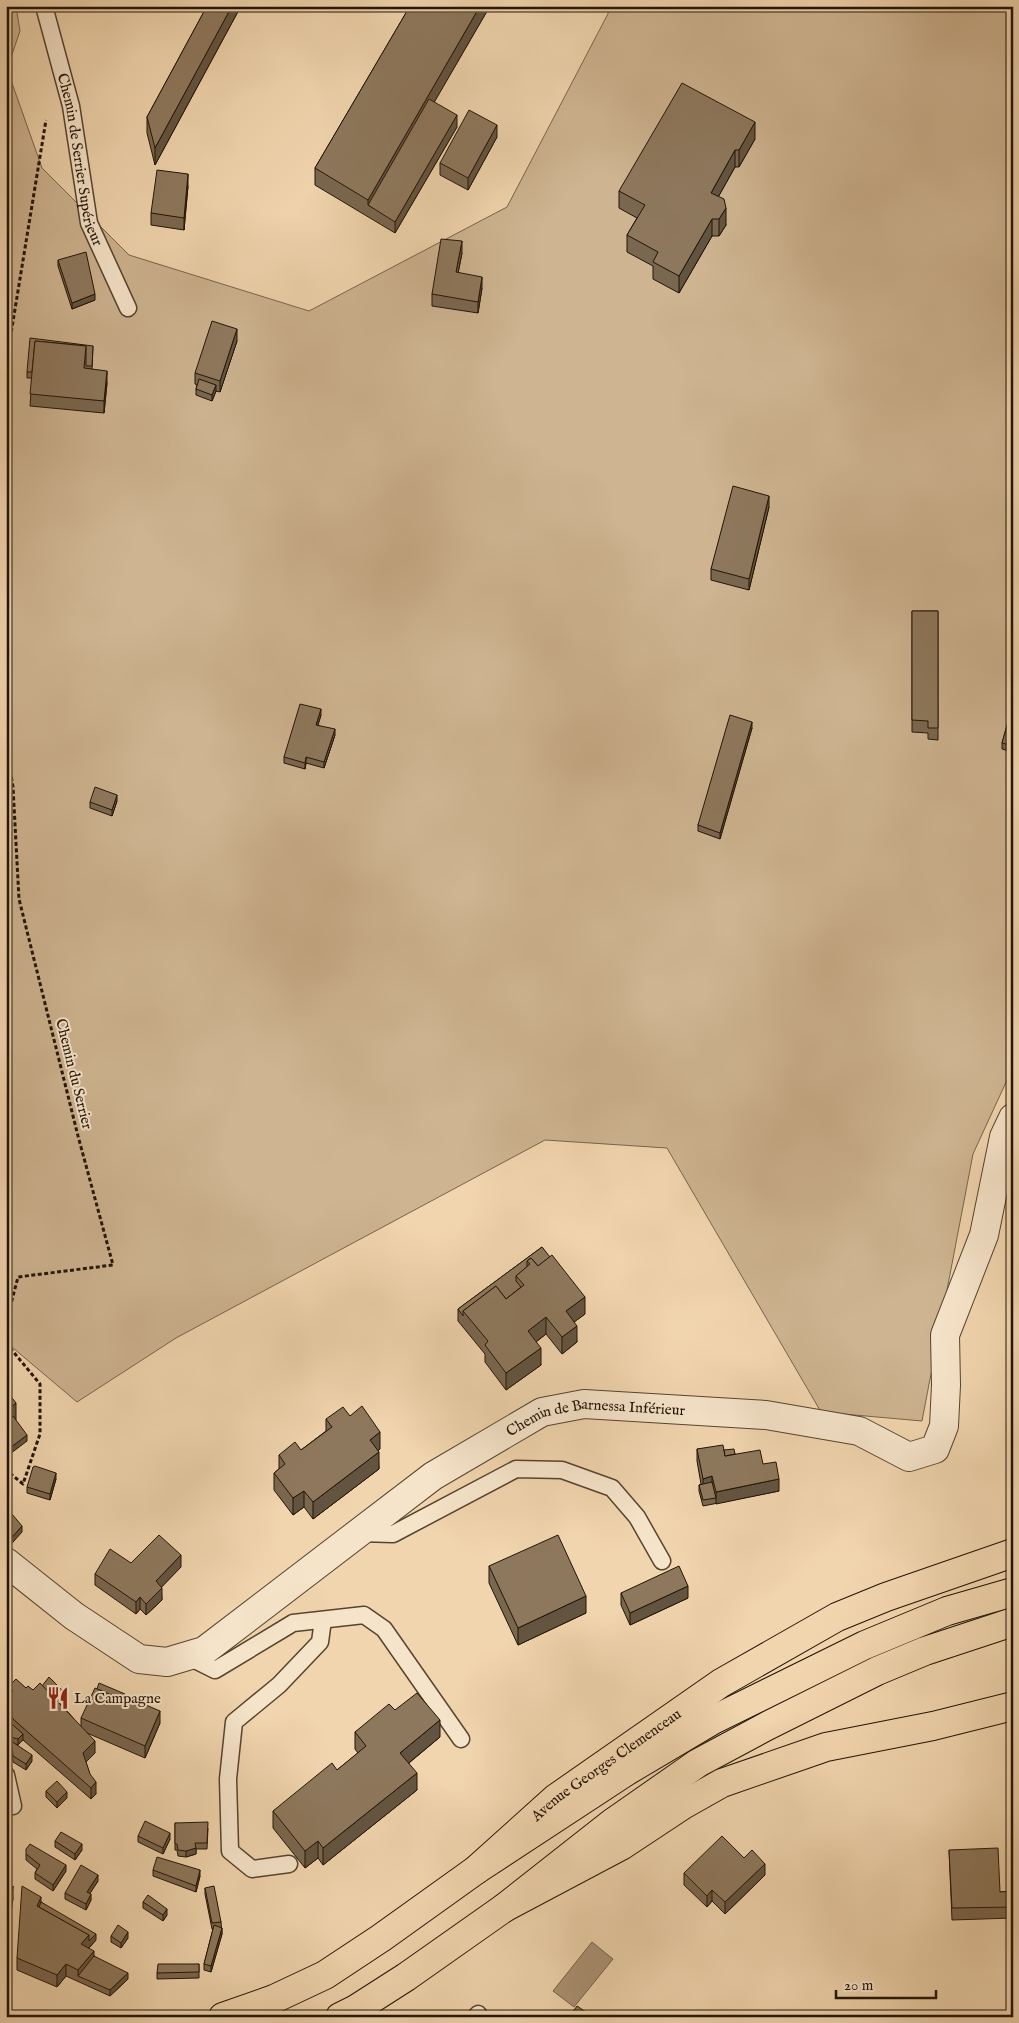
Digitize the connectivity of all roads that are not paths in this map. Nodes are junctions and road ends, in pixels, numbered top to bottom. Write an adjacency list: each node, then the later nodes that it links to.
1 (44, 6): 2 (lane, Chemin de Serrier Supérieur)
2 (128, 308)
3 (1013, 1118): 4 (street, Chemin de Barnessa Inférieur)
4 (358, 1533): 6 (lane); 11 (street, Chemin de Barnessa Inférieur)
5 (1013, 1553): 17 (main road, Avenue Georges Clemenceau)
6 (662, 1561)
7 (6, 1562): 11 (street, Chemin de Barnessa Inférieur)
8 (1013, 1592): 17 (main road)
9 (324, 1620): 11 (lane); 13 (lane); 16 (lane)
10 (1013, 1622): 18 (main road)
11 (187, 1656)
12 (1013, 1706): 18 (main road)
13 (461, 1739)
14 (6, 1775): 15 (lane)
15 (13, 1806)
16 (289, 1864)
17 (476, 1870): 19 (main road, Avenue Georges Clemenceau)
18 (504, 1908): 20 (main road)
19 (223, 2017)
20 (340, 2017)

